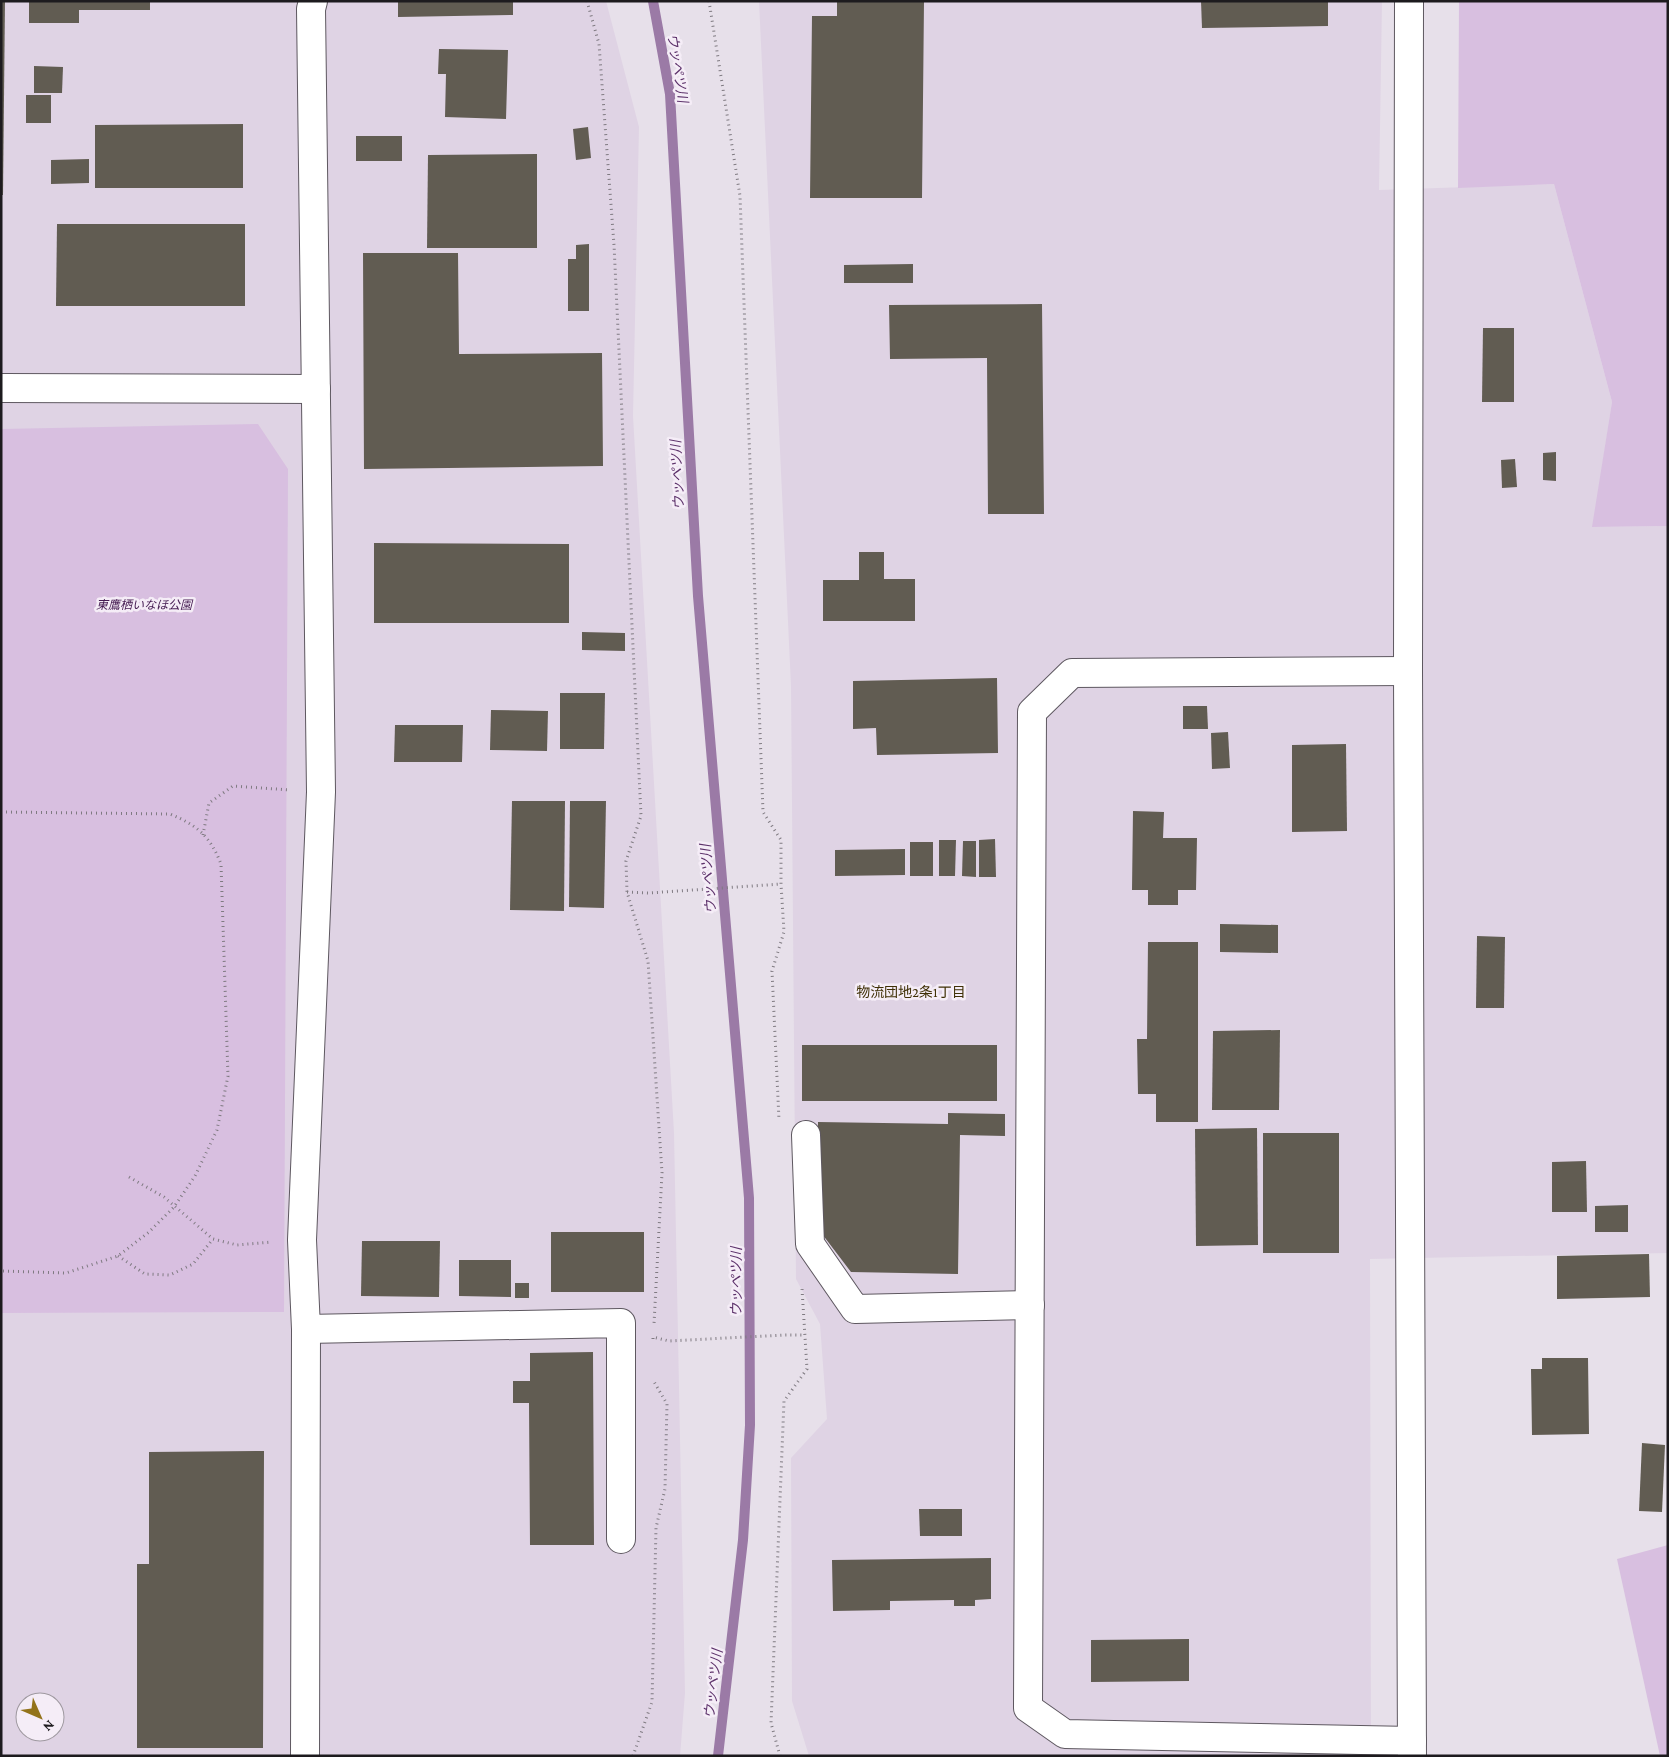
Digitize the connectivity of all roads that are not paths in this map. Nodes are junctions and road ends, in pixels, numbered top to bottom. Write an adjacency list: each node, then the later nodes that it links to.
1 (313, 1): 4 (street)
2 (1409, 1): 5 (street)
3 (1, 388): 4 (street)
4 (316, 389): 8 (street)
5 (1408, 672): 7 (street); 10 (street)
6 (806, 1135): 7 (street)
7 (1030, 1305): 10 (street)
8 (306, 1328): 9 (street); 11 (street)
9 (621, 1540)
10 (1412, 1748)
11 (305, 1756)

